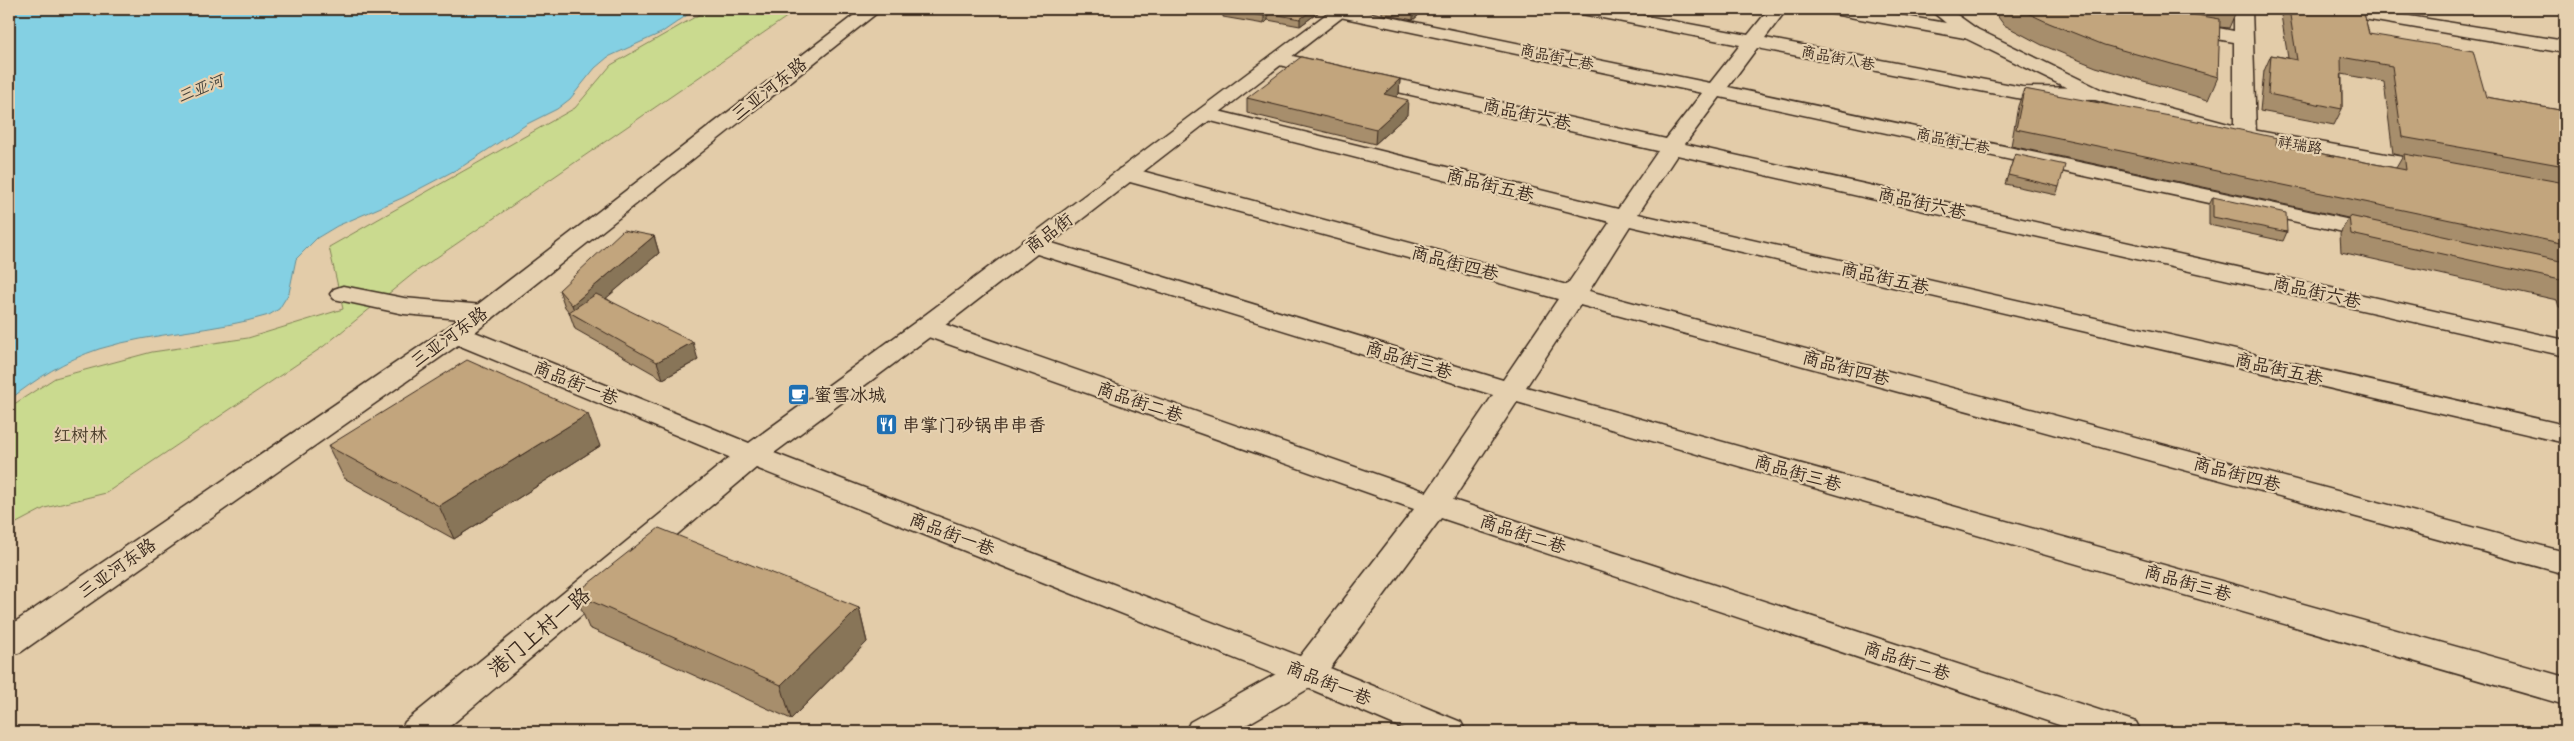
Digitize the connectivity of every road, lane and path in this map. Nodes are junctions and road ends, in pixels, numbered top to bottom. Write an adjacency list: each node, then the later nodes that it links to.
1 (873, 9): 27 (street, 三亚河东路)
2 (1582, 9): 12 (street, 商品街八巷)
3 (1778, 9): 12 (street)
4 (1833, 9): 10 (street)
5 (1938, 9): 10 (street, 祥瑞路)
6 (2243, 9): 11 (street)
7 (2334, 9): 13 (street)
8 (1342, 10): 14 (street, 商品街); 15 (street, 商品街七巷)
9 (2168, 25): 11 (street)
10 (1970, 33): 16 (street, 祥瑞路)
11 (2244, 38): 18 (street)
12 (1752, 41): 15 (street); 16 (street, 商品街八巷)
13 (2565, 47)
14 (1278, 59): 17 (street, 商品街); 19 (street, 商品街六巷)
15 (1715, 90): 19 (street); 23 (street, 商品街七巷)
16 (2095, 94): 18 (street, 祥瑞路)
17 (1206, 114): 20 (street, 商品街); 22 (street, 商品街五巷)
18 (2246, 135): 21 (street, 祥瑞路)
19 (1671, 147): 22 (street); 30 (street, 商品街六巷)
20 (1127, 174): 24 (street, 商品街); 26 (street, 商品街四巷)
21 (2459, 174)
22 (1624, 218): 26 (street); 32 (street, 商品街五巷)
23 (2400, 238)
24 (1034, 245): 28 (street, 商品街); 31 (street, 商品街三巷)
25 (343, 294): 27 (street)
26 (1574, 295): 31 (street); 35 (street, 商品街四巷)
27 (483, 314): 29 (street, 三亚河东路)
28 (926, 327): 33 (street, 商品街); 34 (street, 商品街二巷)
29 (456, 334): 33 (street, 商品街一巷); 36 (street, 三亚河东路)
30 (2565, 348)
31 (1510, 391): 34 (street); 38 (street, 商品街三巷)
32 (2565, 434)
33 (752, 455): 37 (street, 商品街一巷); 39 (street, 港门上村一路)
34 (1434, 505): 37 (street); 42 (street, 商品街二巷)
35 (2565, 563)
36 (9, 643)
37 (1307, 673): 40 (street); 41 (street, 商品街一巷)
38 (2565, 691)
39 (418, 732)
40 (1203, 732)
41 (1448, 732)
42 (2123, 732)

